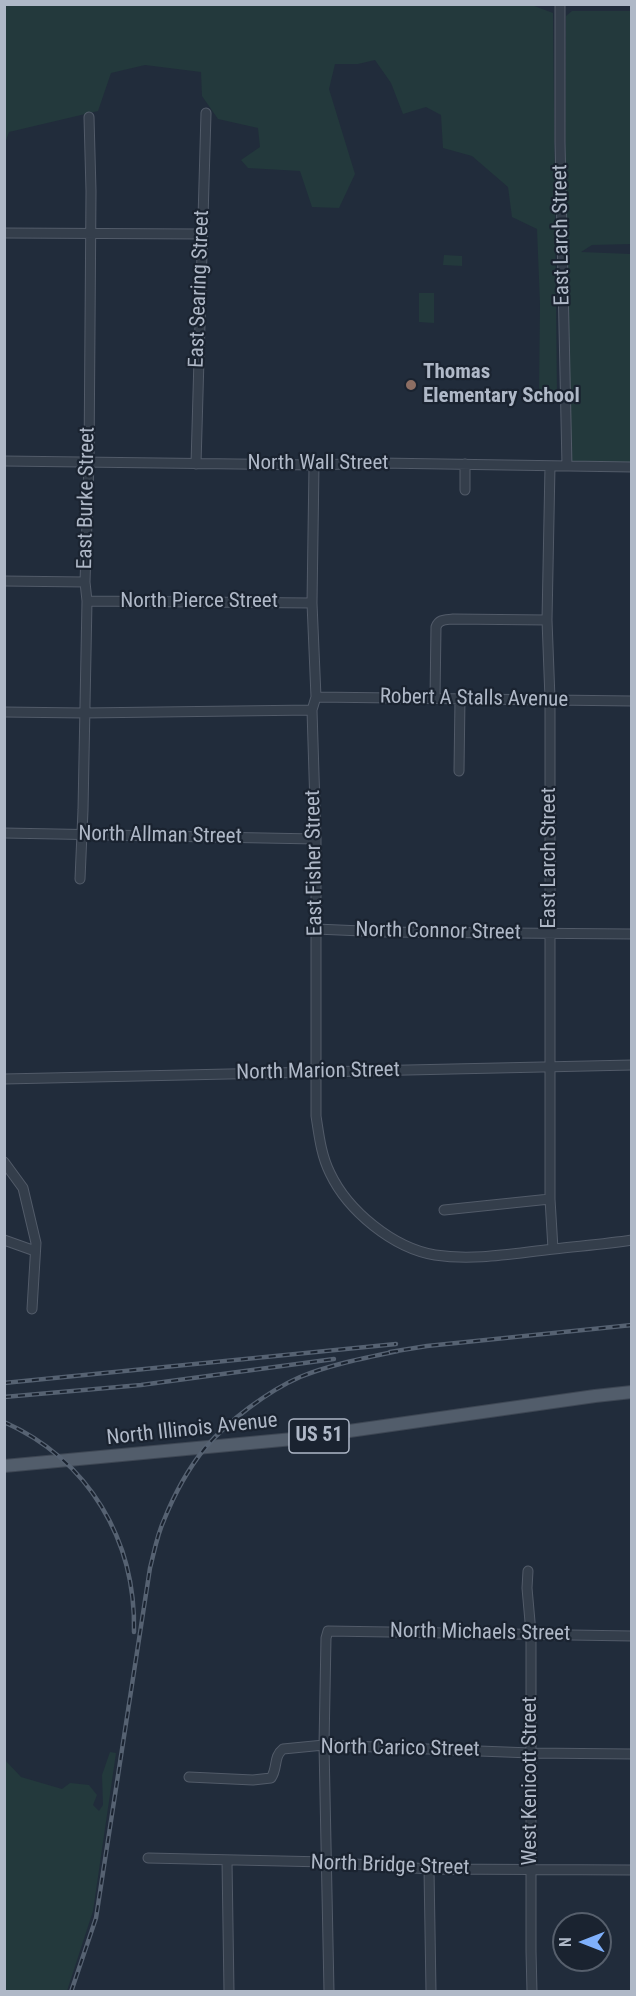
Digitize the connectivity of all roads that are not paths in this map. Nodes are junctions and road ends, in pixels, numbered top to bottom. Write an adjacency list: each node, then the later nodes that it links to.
1 (560, 4): 13 (street, East Larch Street)
2 (206, 113): 6 (street, East Searing Street)
3 (89, 117): 5 (street, East Burke Street)
4 (4, 233): 5 (street)
5 (90, 234): 6 (street); 8 (street, East Burke Street)
6 (201, 234): 9 (street, East Searing Street)
7 (4, 461): 8 (street, North Wall Street)
8 (89, 462): 9 (street, North Wall Street); 17 (street, East Burke Street)
9 (196, 464): 11 (street, North Wall Street)
10 (465, 464): 11 (street, North Wall Street); 12 (street, North Wall Street); 15 (street)
11 (314, 465): 19 (street, East Fisher Street)
12 (550, 466): 13 (street, North Wall Street); 20 (street, East Larch Street)
13 (567, 466): 14 (street, North Wall Street)
14 (632, 467)
15 (465, 490)
16 (4, 581): 17 (street)
17 (86, 582): 18 (street, East Burke Street)
18 (87, 601): 19 (street, North Pierce Street); 28 (street, East Burke Street)
19 (312, 603): 21 (street, East Fisher Street)
20 (547, 620): 22 (street); 24 (street, East Larch Street)
21 (316, 697): 22 (street, Robert A Stalls Avenue); 26 (street, East Fisher Street)
22 (435, 698): 23 (street, Robert A Stalls Avenue)
23 (460, 698): 24 (street, Robert A Stalls Avenue); 29 (street)
24 (550, 699): 25 (street, Robert A Stalls Avenue); 35 (street, East Larch Street)
25 (632, 701)
26 (312, 710): 28 (street); 32 (street, East Fisher Street)
27 (4, 712): 28 (street)
28 (84, 713): 31 (street, East Burke Street)
29 (459, 771)
30 (4, 833): 31 (street, North Allman Street)
31 (82, 835): 32 (street, North Allman Street); 33 (street, East Burke Street)
32 (316, 838): 34 (street, East Fisher Street)
33 (80, 879)
34 (316, 929): 35 (street, North Connor Street); 39 (street, East Fisher Street)
35 (549, 933): 36 (street, North Connor Street); 38 (street, East Larch Street)
36 (632, 934)
37 (632, 1065): 38 (street, North Marion Street)
38 (551, 1068): 39 (street, North Marion Street); 42 (street, East Larch Street)
39 (315, 1072): 40 (street, North Marion Street); 46 (street, East Fisher Street)
40 (4, 1079)
41 (4, 1161): 47 (street)
42 (549, 1199): 43 (street); 46 (street, East Larch Street)
43 (444, 1210)
44 (4, 1240): 47 (street)
45 (632, 1240): 46 (street, East Fisher Street)
46 (553, 1249)
47 (36, 1251): 48 (street)
48 (32, 1309)
49 (632, 1392): 50 (main road, North Illinois Avenue / US 51)
50 (4, 1466)
51 (528, 1571): 52 (street, West Kenicott Street)
52 (531, 1633): 53 (street, North Michaels Street); 54 (street, North Michaels Street); 55 (street, West Kenicott Street)
53 (632, 1636)
54 (324, 1745): 55 (street, North Carico Street); 57 (street, North Carico Street); 60 (street)
55 (531, 1753): 56 (street, North Carico Street); 62 (street, West Kenicott Street)
56 (632, 1754)
57 (189, 1777)
58 (148, 1858): 59 (street, North Bridge Street)
59 (226, 1861): 60 (street, North Bridge Street); 64 (street)
60 (326, 1862): 61 (street, North Bridge Street); 65 (street)
61 (429, 1869): 62 (street, North Bridge Street); 66 (street)
62 (531, 1870): 63 (street, North Bridge Street); 67 (street, West Kenicott Street)
63 (632, 1870)
64 (229, 1992)
65 (329, 1992)
66 (431, 1992)
67 (532, 1992)

